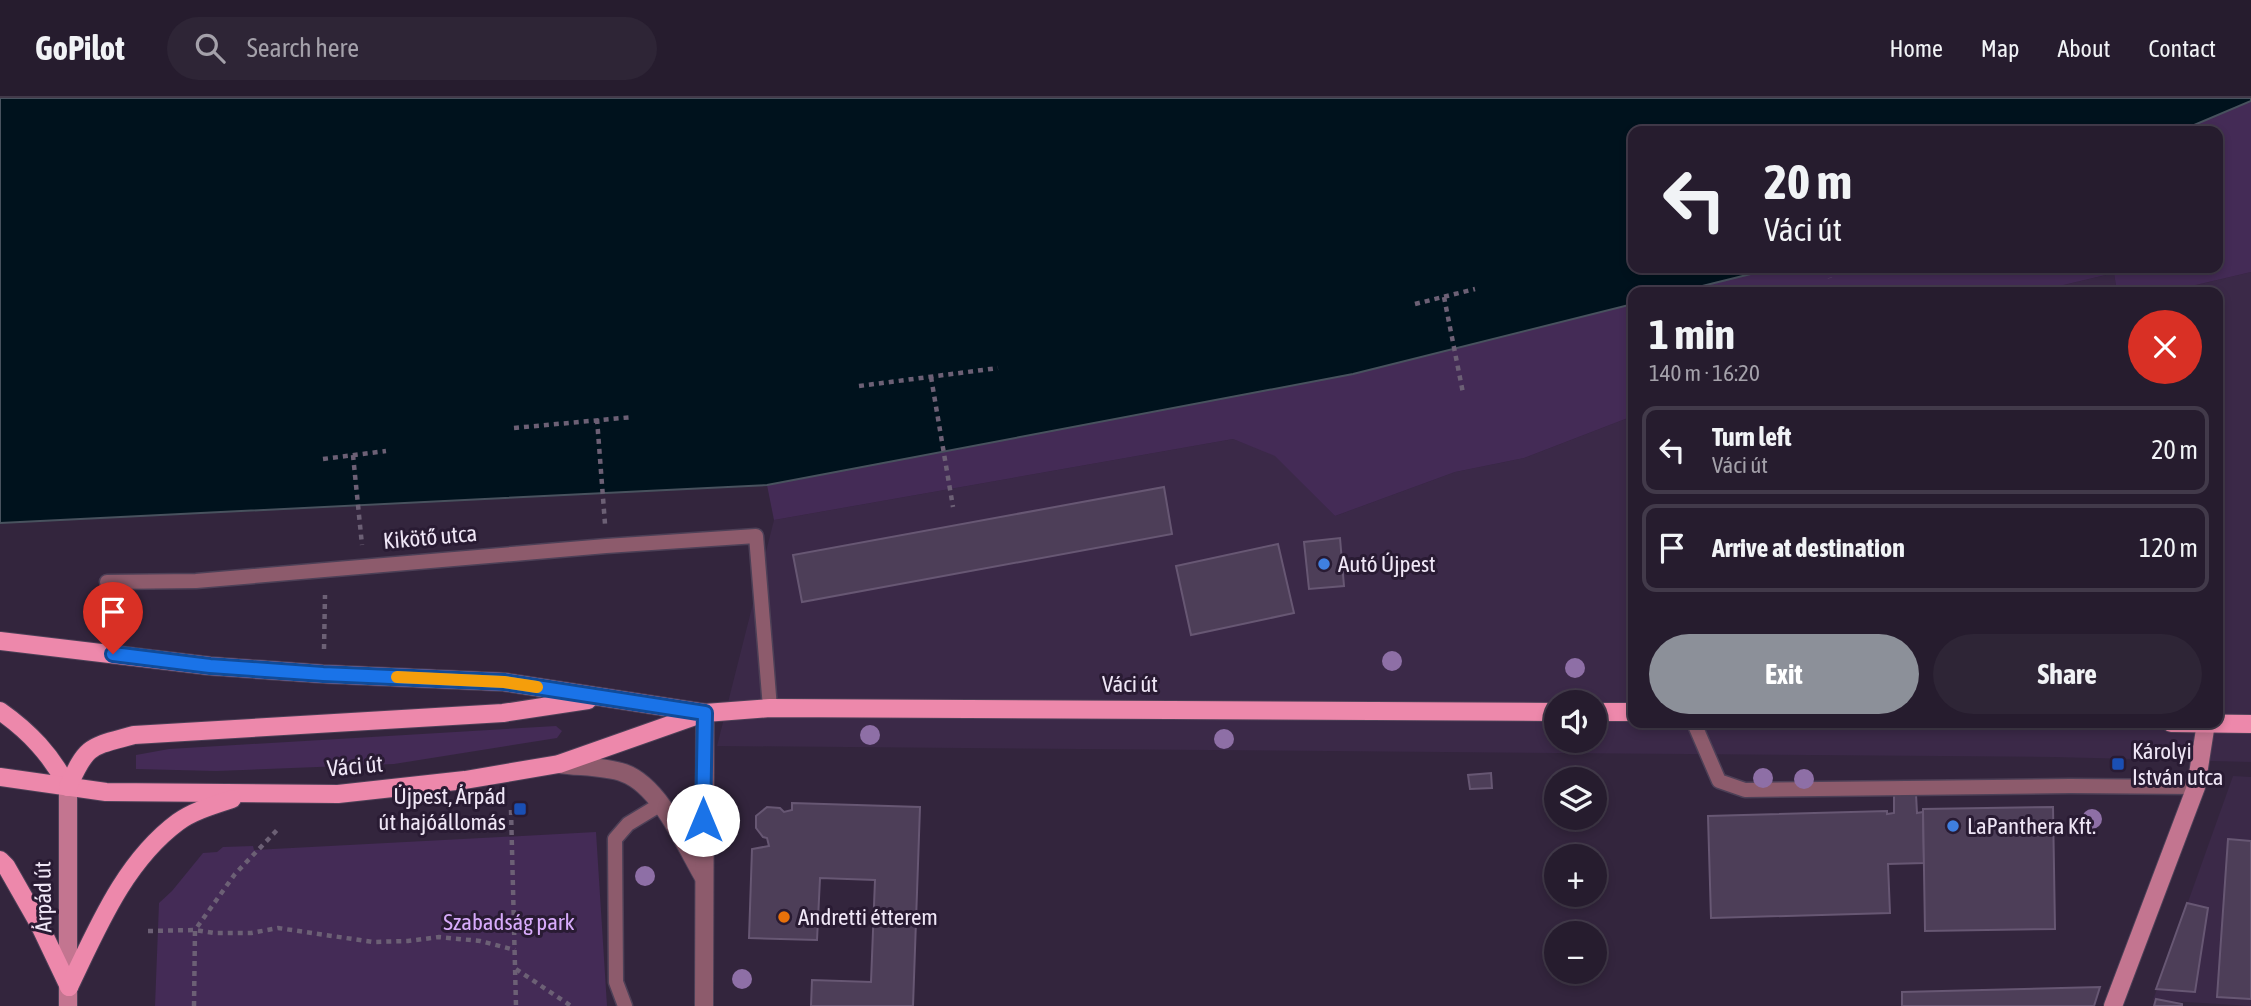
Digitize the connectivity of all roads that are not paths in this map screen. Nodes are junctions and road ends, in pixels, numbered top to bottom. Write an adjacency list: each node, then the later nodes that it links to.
1 (107, 582): 4 (lane, Kikötő utca)
2 (0, 643): 3 (main road, Váci út)
3 (608, 697): 9 (main road, Váci út); 16 (main road)
4 (770, 708): 6 (main road, Váci út); 9 (main road, Váci út)
5 (0, 711): 16 (main road)
6 (1544, 712)
7 (1607, 712): 8 (main road)
8 (1628, 712)
9 (705, 713): 14 (main road, Váci út); 21 (street)
10 (2223, 723): 11 (main road)
11 (2251, 724)
12 (1697, 728): 17 (lane)
13 (2205, 728): 17 (street)
14 (559, 764): 18 (main road, Váci út); 19 (street)
15 (0, 776): 16 (main road, Váci út)
16 (68, 787): 18 (main road, Váci út); 22 (street, Árpád út)
17 (2196, 787): 26 (street)
18 (246, 794): 22 (main road)
19 (661, 804): 21 (street); 24 (lane)
20 (0, 860): 22 (main road)
21 (703, 876): 25 (street)
22 (68, 987): 23 (street, Árpád út)
23 (68, 1006)
24 (625, 1006)
25 (704, 1006)
26 (2113, 1006)

